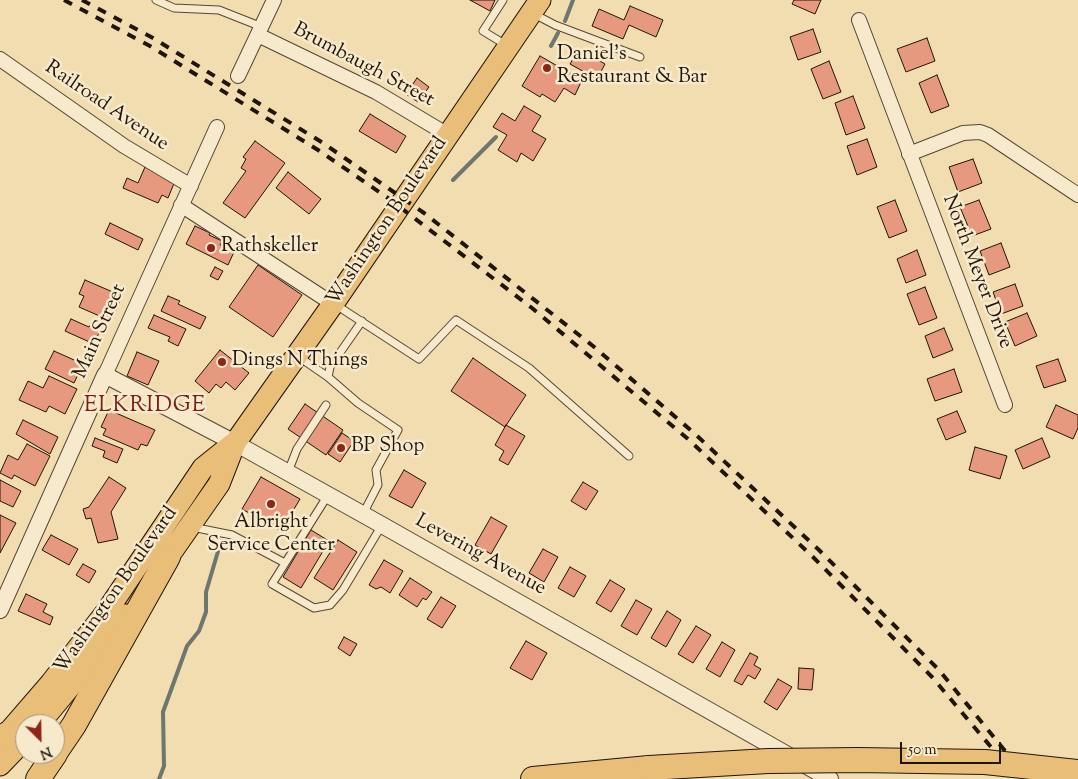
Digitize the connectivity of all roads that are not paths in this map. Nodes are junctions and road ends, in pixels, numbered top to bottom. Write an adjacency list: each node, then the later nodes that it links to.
1 (156, 0): 6 (lane)
2 (274, 0): 6 (street)
3 (503, 0): 7 (lane)
4 (536, 6): 7 (main road, Washington Boulevard); 8 (lane)
5 (859, 20): 13 (street, North Meyer Drive)
6 (260, 31): 10 (street); 12 (street, Brumbaugh Street)
7 (508, 47): 12 (main road, Washington Boulevard)
8 (640, 57)
9 (0, 59): 14 (street, Railroad Avenue)
10 (238, 76)
11 (217, 127): 14 (street, Main Street)
12 (448, 135): 17 (main road, Washington Boulevard)
13 (909, 154): 15 (street); 23 (street, North Meyer Drive)
14 (190, 186): 16 (street, Main Street)
15 (1078, 195)
16 (181, 205): 17 (street); 20 (street, Main Street)
17 (333, 304): 18 (lane); 19 (main road, Washington Boulevard)
18 (362, 321): 21 (lane); 25 (lane)
19 (296, 356): 21 (lane); 24 (main road, Washington Boulevard)
20 (105, 375): 24 (street, Levering Avenue); 33 (street, Main Street)
21 (328, 377): 28 (lane)
22 (326, 404): 26 (lane)
23 (1005, 405)
24 (235, 443): 26 (street, Levering Avenue); 30 (main road, Washington Boulevard); 35 (main road, Washington Boulevard)
25 (629, 456)
26 (288, 472): 27 (street, Levering Avenue)
27 (328, 495): 28 (street, Levering Avenue); 32 (lane)
28 (363, 514): 29 (street, Levering Avenue)
29 (382, 525): 32 (lane); 42 (street, Levering Avenue)
30 (190, 527): 31 (main road, Washington Boulevard); 32 (lane)
31 (168, 557): 34 (main road, Washington Boulevard); 36 (highway)
32 (285, 563)
33 (2, 600)
34 (47, 714)
35 (7, 735): 38 (main road, Washington Boulevard)
36 (65, 739)
37 (48, 764): 40 (highway)
38 (0, 766)
39 (1078, 772): 41 (highway, bridge)
40 (38, 779)
41 (533, 779)
42 (830, 779)

